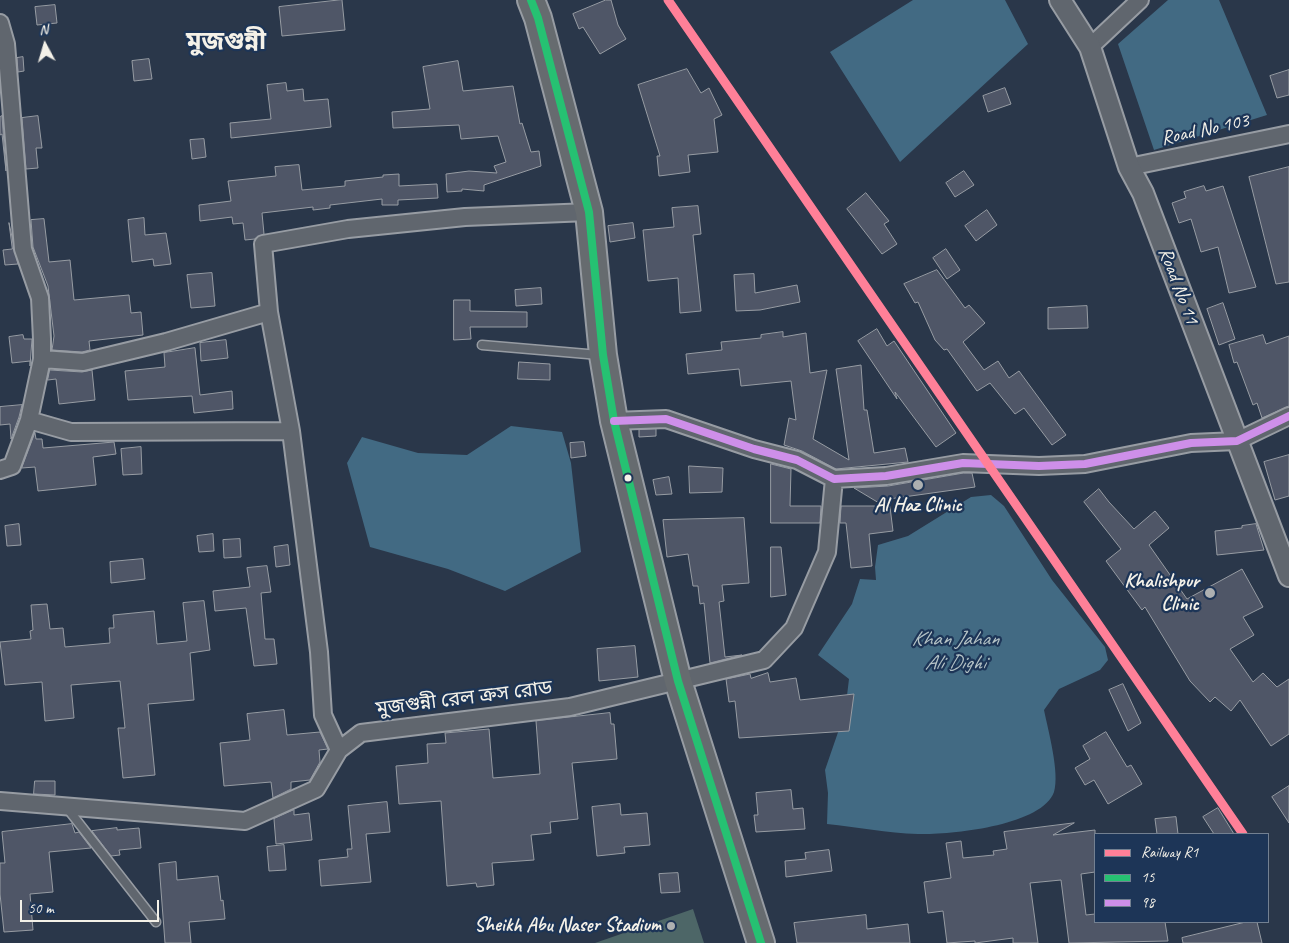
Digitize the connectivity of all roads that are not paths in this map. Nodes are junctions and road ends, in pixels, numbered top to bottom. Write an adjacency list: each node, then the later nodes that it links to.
1 (530, 0): 8 (highway)
2 (1060, 0): 5 (street, Road No 11)
3 (1140, 0): 5 (street)
4 (0, 23): 12 (street)
5 (1090, 48): 7 (street, Road No 11)
6 (1289, 134): 7 (street, Road No 103)
7 (1129, 167): 17 (street, Road No 11)
8 (589, 212): 9 (street); 11 (highway)
9 (269, 312): 12 (street); 16 (street)
10 (482, 345): 11 (lane)
11 (603, 355): 15 (highway)
12 (42, 359): 14 (street)
13 (1289, 416): 17 (street)
14 (29, 420): 16 (street); 18 (street)
15 (614, 421): 19 (street); 21 (highway)
16 (291, 431): 22 (street)
17 (1237, 441): 19 (street); 20 (street, Road No 11)
18 (0, 470)
19 (834, 479): 21 (street, মুজগুন্নী রেল ক্রস রোড)
20 (1289, 576)
21 (678, 681): 22 (street, মুজগুন্নী রেল ক্রস রোড); 26 (highway)
22 (339, 750): 24 (street, মুজগুন্নী রেল ক্রস রোড)
23 (0, 801): 24 (street, মুজগুন্নী রেল ক্রস রোড)
24 (66, 806): 25 (lane)
25 (156, 922)
26 (761, 943)

